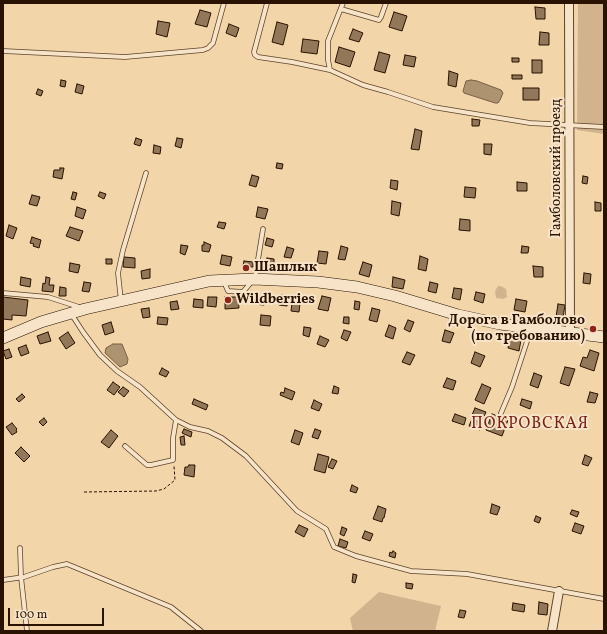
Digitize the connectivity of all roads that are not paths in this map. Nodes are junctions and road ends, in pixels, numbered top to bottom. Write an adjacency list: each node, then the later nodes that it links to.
1 (224, 3): 7 (lane)
2 (267, 3): 8 (lane)
3 (343, 3): 6 (lane)
4 (386, 3): 6 (lane)
5 (569, 3): 9 (street, Гамболовский проезд)
6 (341, 9): 8 (lane)
7 (3, 51)
8 (330, 70): 9 (lane)
9 (569, 124): 10 (lane); 19 (street, Гамболовский проезд)
10 (604, 127)
11 (146, 173): 15 (lane)
12 (263, 229): 13 (lane)
13 (254, 279): 15 (main road); 18 (main road)
14 (3, 293): 16 (lane)
15 (121, 301): 16 (main road)
16 (85, 309): 17 (main road)
17 (71, 313): 21 (main road); 23 (lane)
18 (531, 328): 19 (main road); 22 (lane)
19 (570, 332): 20 (main road)
20 (604, 337)
21 (3, 338)
22 (501, 414)
23 (176, 420): 24 (lane); 28 (lane)
24 (125, 446)
25 (20, 548): 26 (lane)
26 (21, 577): 27 (lane); 30 (lane); 31 (lane)
27 (3, 580)
28 (559, 591): 29 (lane); 32 (street)
29 (604, 599)
30 (27, 631)
31 (201, 631)
32 (552, 631)

